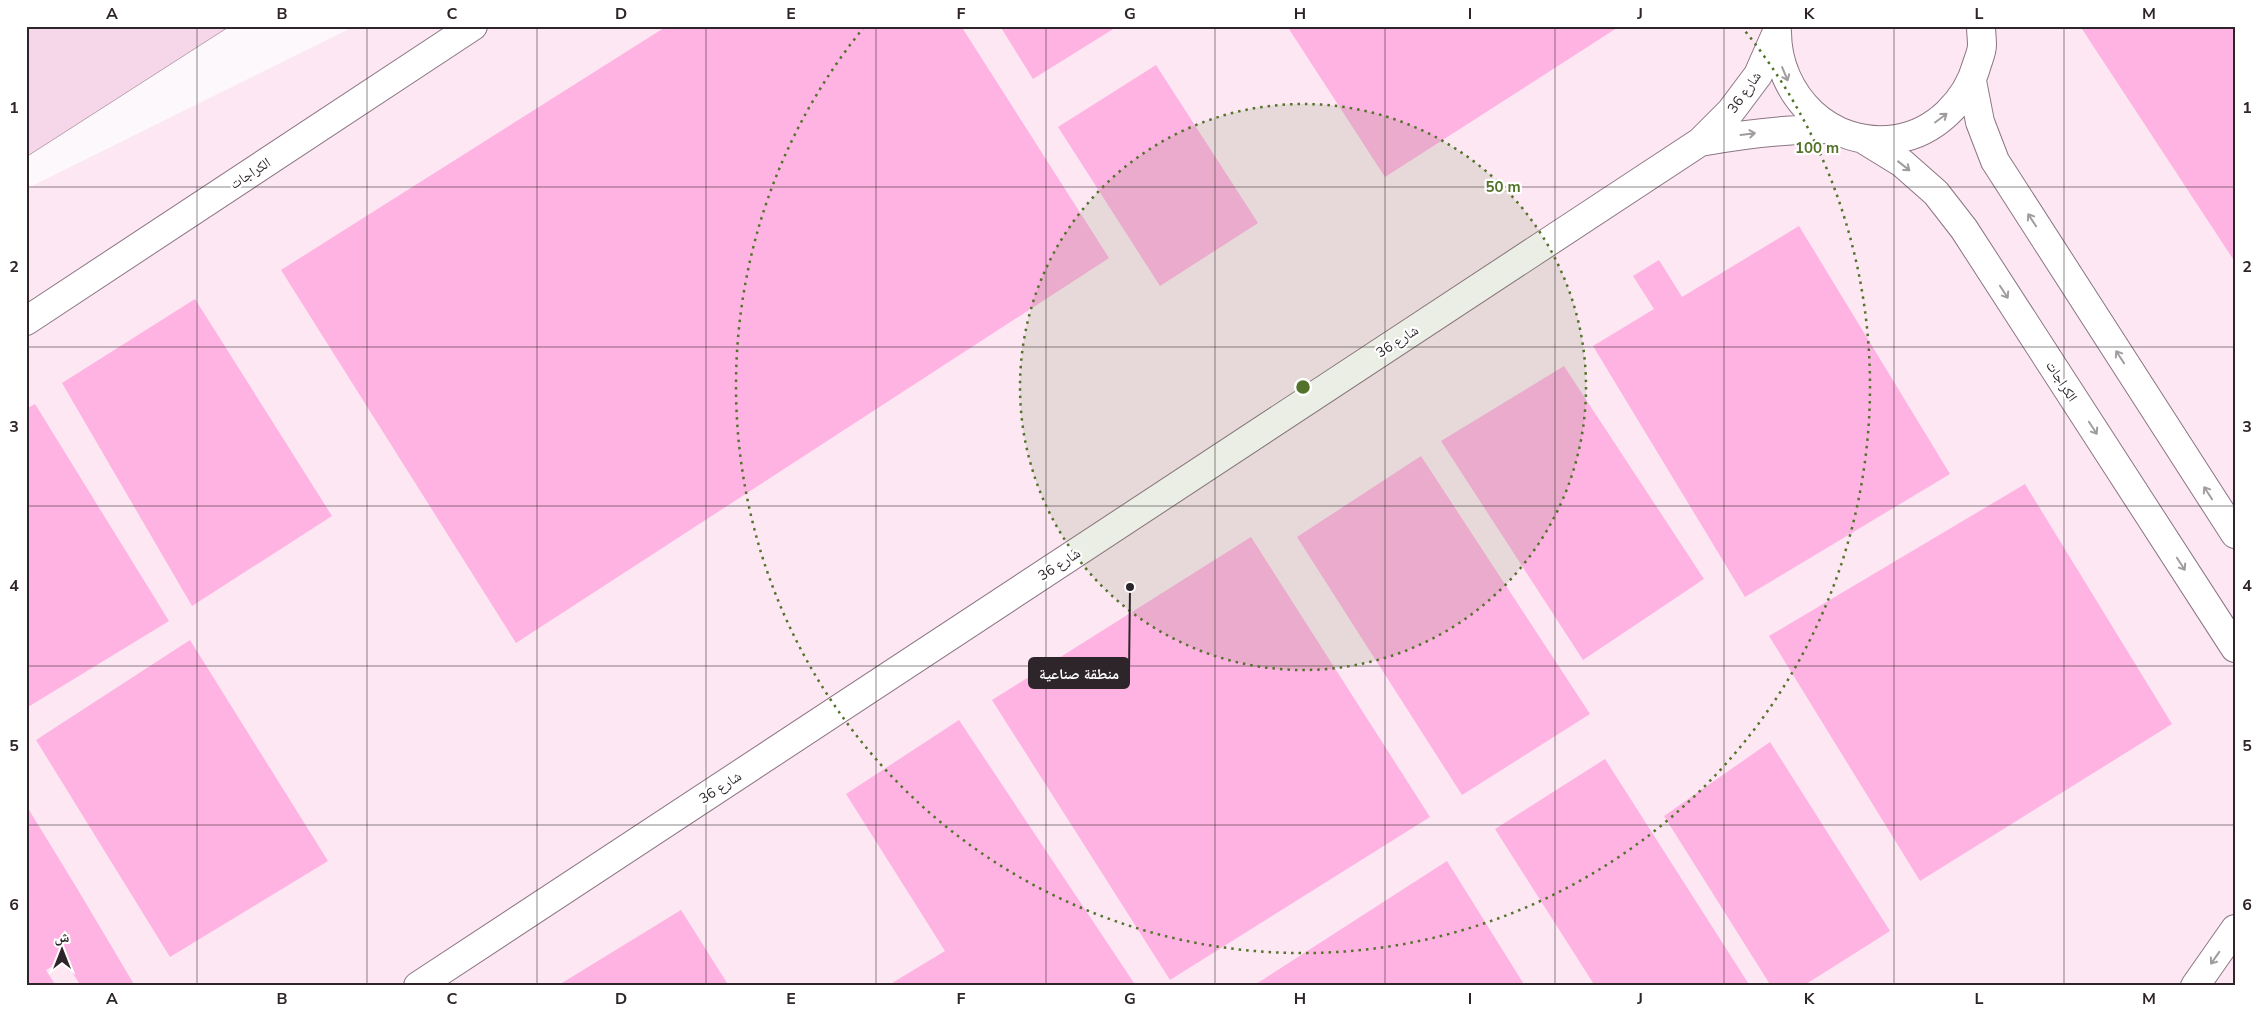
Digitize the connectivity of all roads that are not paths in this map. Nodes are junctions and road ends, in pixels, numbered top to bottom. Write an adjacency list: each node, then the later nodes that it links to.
1 (473, 26): 8 (street, الكراجات)
2 (1777, 30): 5 (street, one-way to 5); 7 (street, شارع 36)
3 (1985, 33): 4 (street)
4 (1972, 81): 6 (street, one-way to 4); 9 (street, one-way to 4)
5 (1831, 128): 6 (street); 7 (street, شارع 36, one-way to 5)
6 (1863, 139): 10 (street, الكراجات, one-way to 10)
7 (1700, 142): 12 (street, شارع 36)
8 (26, 320)
9 (2235, 534)
10 (2235, 648)
11 (2235, 929): 13 (street, one-way to 13)
12 (418, 986)
13 (2196, 986)

